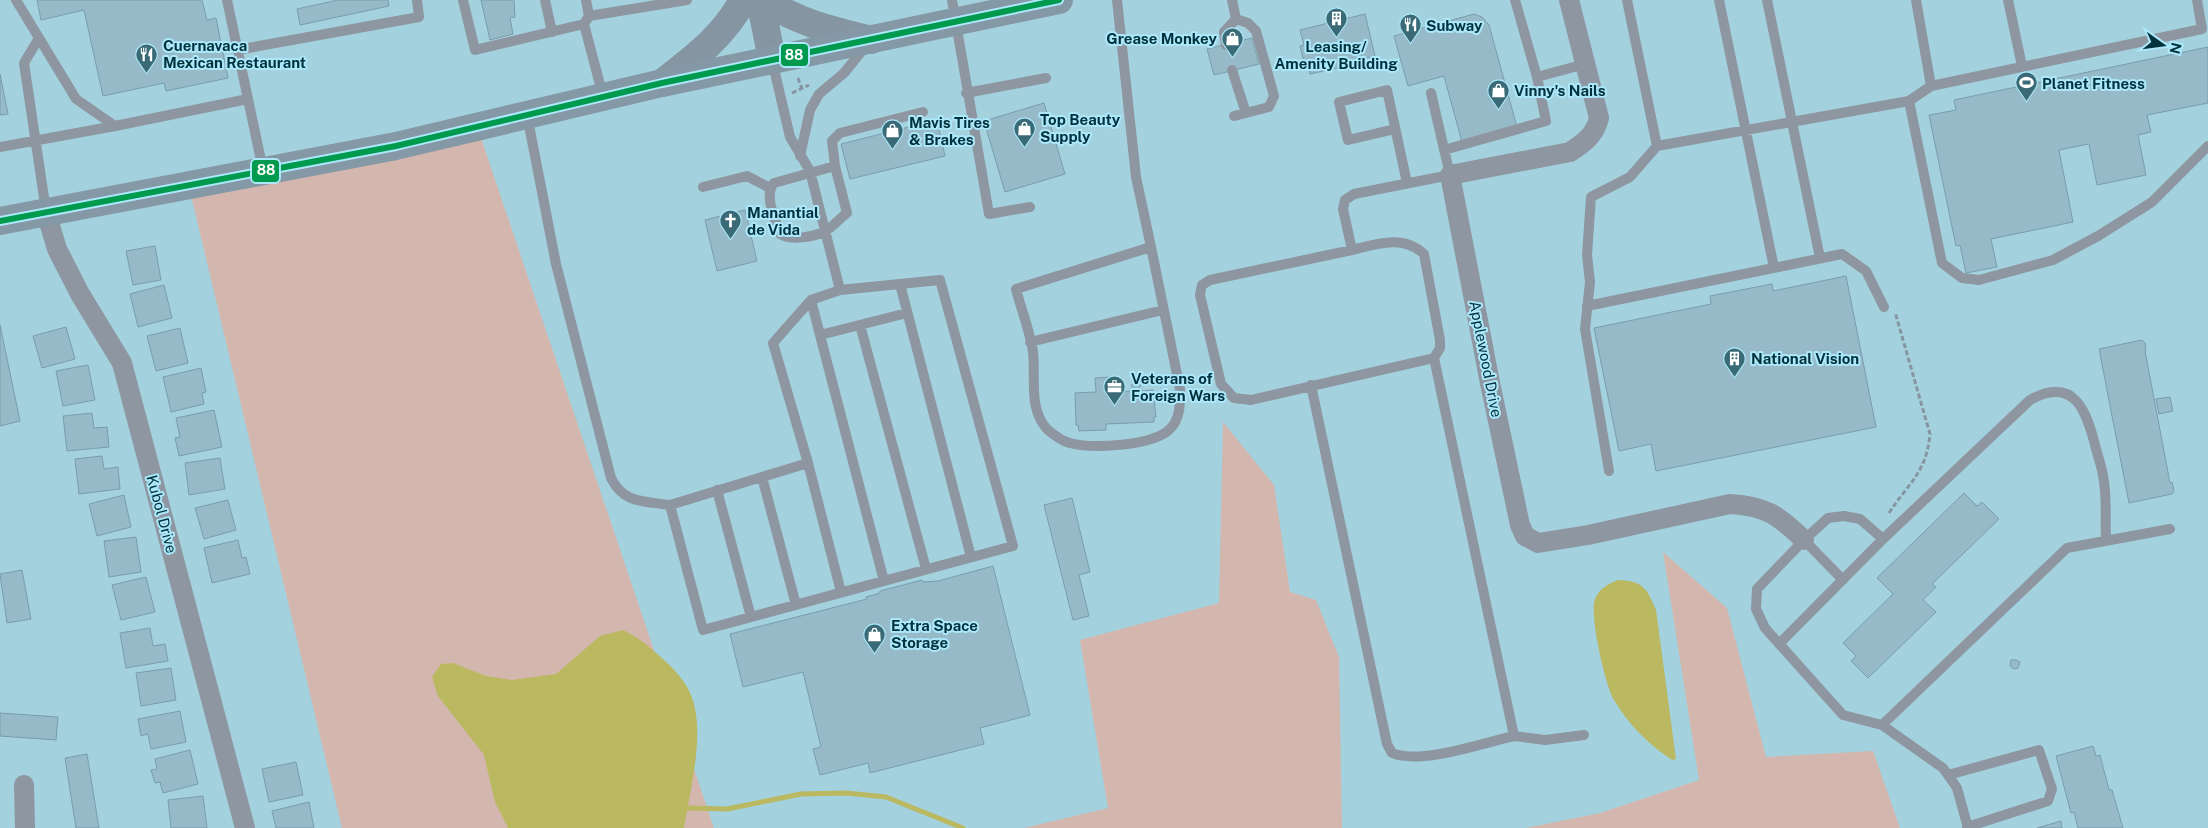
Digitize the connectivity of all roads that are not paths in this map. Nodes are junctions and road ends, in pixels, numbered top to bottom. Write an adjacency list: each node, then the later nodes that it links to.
1 (16, 0): 27 (lane)
2 (227, 0): 30 (lane)
3 (417, 0): 30 (lane)
4 (463, 0): 26 (lane)
5 (545, 0): 26 (lane)
6 (586, 0): 24 (lane)
7 (687, 0): 24 (lane)
8 (744, 0): 37 (street)
9 (760, 0): 31 (street)
10 (764, 0): 28 (street)
11 (1059, 0): 22 (main road)
12 (1117, 0): 69 (lane)
13 (1232, 0): 23 (lane)
14 (1515, 0): 35 (lane)
15 (1569, 0): 32 (street)
16 (1627, 0): 53 (lane)
17 (1719, 0): 51 (lane)
18 (1767, 0): 48 (lane)
19 (1916, 0): 38 (lane)
20 (2008, 0): 33 (lane)
21 (2197, 0): 25 (lane)
22 (954, 11): 28 (main road); 39 (lane)
23 (1236, 19): 29 (lane); 45 (lane)
24 (587, 20): 26 (lane); 41 (lane)
25 (2205, 28): 33 (lane)
26 (552, 32)
27 (39, 38): 49 (lane); 52 (lane)
28 (871, 40): 31 (main road); 57 (lane)
29 (1226, 44)
30 (238, 50): 42 (lane)
31 (772, 59): 37 (main road); 57 (lane)
32 (1585, 64): 35 (lane); 61 (street)
33 (2022, 66): 38 (lane)
34 (1232, 70): 45 (lane)
35 (1537, 77): 56 (lane)
36 (1046, 78): 39 (lane)
37 (662, 83): 41 (main road)
38 (1931, 86): 43 (lane)
39 (966, 93): 65 (lane)
40 (1431, 93): 56 (lane)
41 (603, 96): 46 (main road)
42 (248, 99): 49 (lane); 59 (lane)
43 (1909, 101): 48 (lane); 54 (lane)
44 (923, 112): 58 (lane)
45 (1246, 113): 47 (lane)
46 (527, 114): 59 (main road); 89 (lane)
47 (1234, 116)
48 (1792, 121): 51 (lane); 71 (lane)
49 (115, 126): 52 (lane)
50 (1395, 129): 50 (lane); 62 (lane)
51 (1744, 130): 53 (lane); 72 (lane)
52 (34, 141): 55 (lane); 66 (lane)
53 (1657, 146): 77 (lane)
54 (2208, 146)
55 (0, 147)
56 (1444, 150): 61 (lane)
57 (800, 156): 60 (lane)
58 (835, 166): 60 (lane); 68 (lane)
59 (264, 171): 66 (main road)
60 (810, 172): 64 (lane); 68 (lane)
61 (1450, 175): 62 (lane); 91 (street, Applewood Drive)
62 (1407, 183): 70 (lane)
63 (704, 187): 64 (lane)
64 (770, 188): 68 (lane)
65 (1030, 207)
66 (46, 212): 67 (main road); 109 (street, Kubol Drive)
67 (0, 221)
68 (825, 231): 74 (lane)
69 (1151, 248): 78 (lane); 82 (lane)
70 (1352, 250): 83 (lane); 84 (lane)
71 (1820, 258): 72 (lane); 76 (lane)
72 (1774, 268): 77 (lane)
73 (900, 284): 74 (lane); 79 (lane); 94 (lane)
74 (840, 290): 75 (lane)
75 (811, 300): 81 (lane); 85 (lane)
76 (1888, 304)
77 (1587, 306): 86 (lane)
78 (1163, 310): 82 (lane); 82 (lane)
79 (908, 313): 80 (lane); 94 (lane)
80 (860, 325): 81 (lane); 95 (lane)
81 (820, 335): 97 (lane)
82 (1030, 342)
83 (1434, 358): 84 (lane); 104 (lane)
84 (1311, 385): 104 (lane)
85 (808, 463): 87 (lane); 98 (lane)
86 (1609, 471)
87 (762, 476): 88 (lane); 99 (lane)
88 (717, 490): 89 (lane); 100 (lane)
89 (670, 505): 100 (lane)
90 (2170, 529): 93 (lane)
91 (1804, 540): 92 (lane); 96 (lane); 101 (lane)
92 (1883, 540): 93 (lane); 96 (lane)
93 (2106, 540): 102 (lane)
94 (970, 557): 95 (lane)
95 (926, 569): 97 (lane)
96 (1843, 580): 101 (lane)
97 (884, 581): 98 (lane)
98 (841, 592): 99 (lane)
99 (796, 604): 100 (lane)
100 (751, 617)
101 (1779, 644): 102 (lane)
102 (1882, 725): 105 (lane)
103 (1584, 735): 104 (lane)
104 (1514, 736)
105 (1948, 775): 107 (lane); 107 (lane)
106 (24, 785): 108 (street)
107 (1967, 827)
108 (25, 828)
109 (245, 828)

